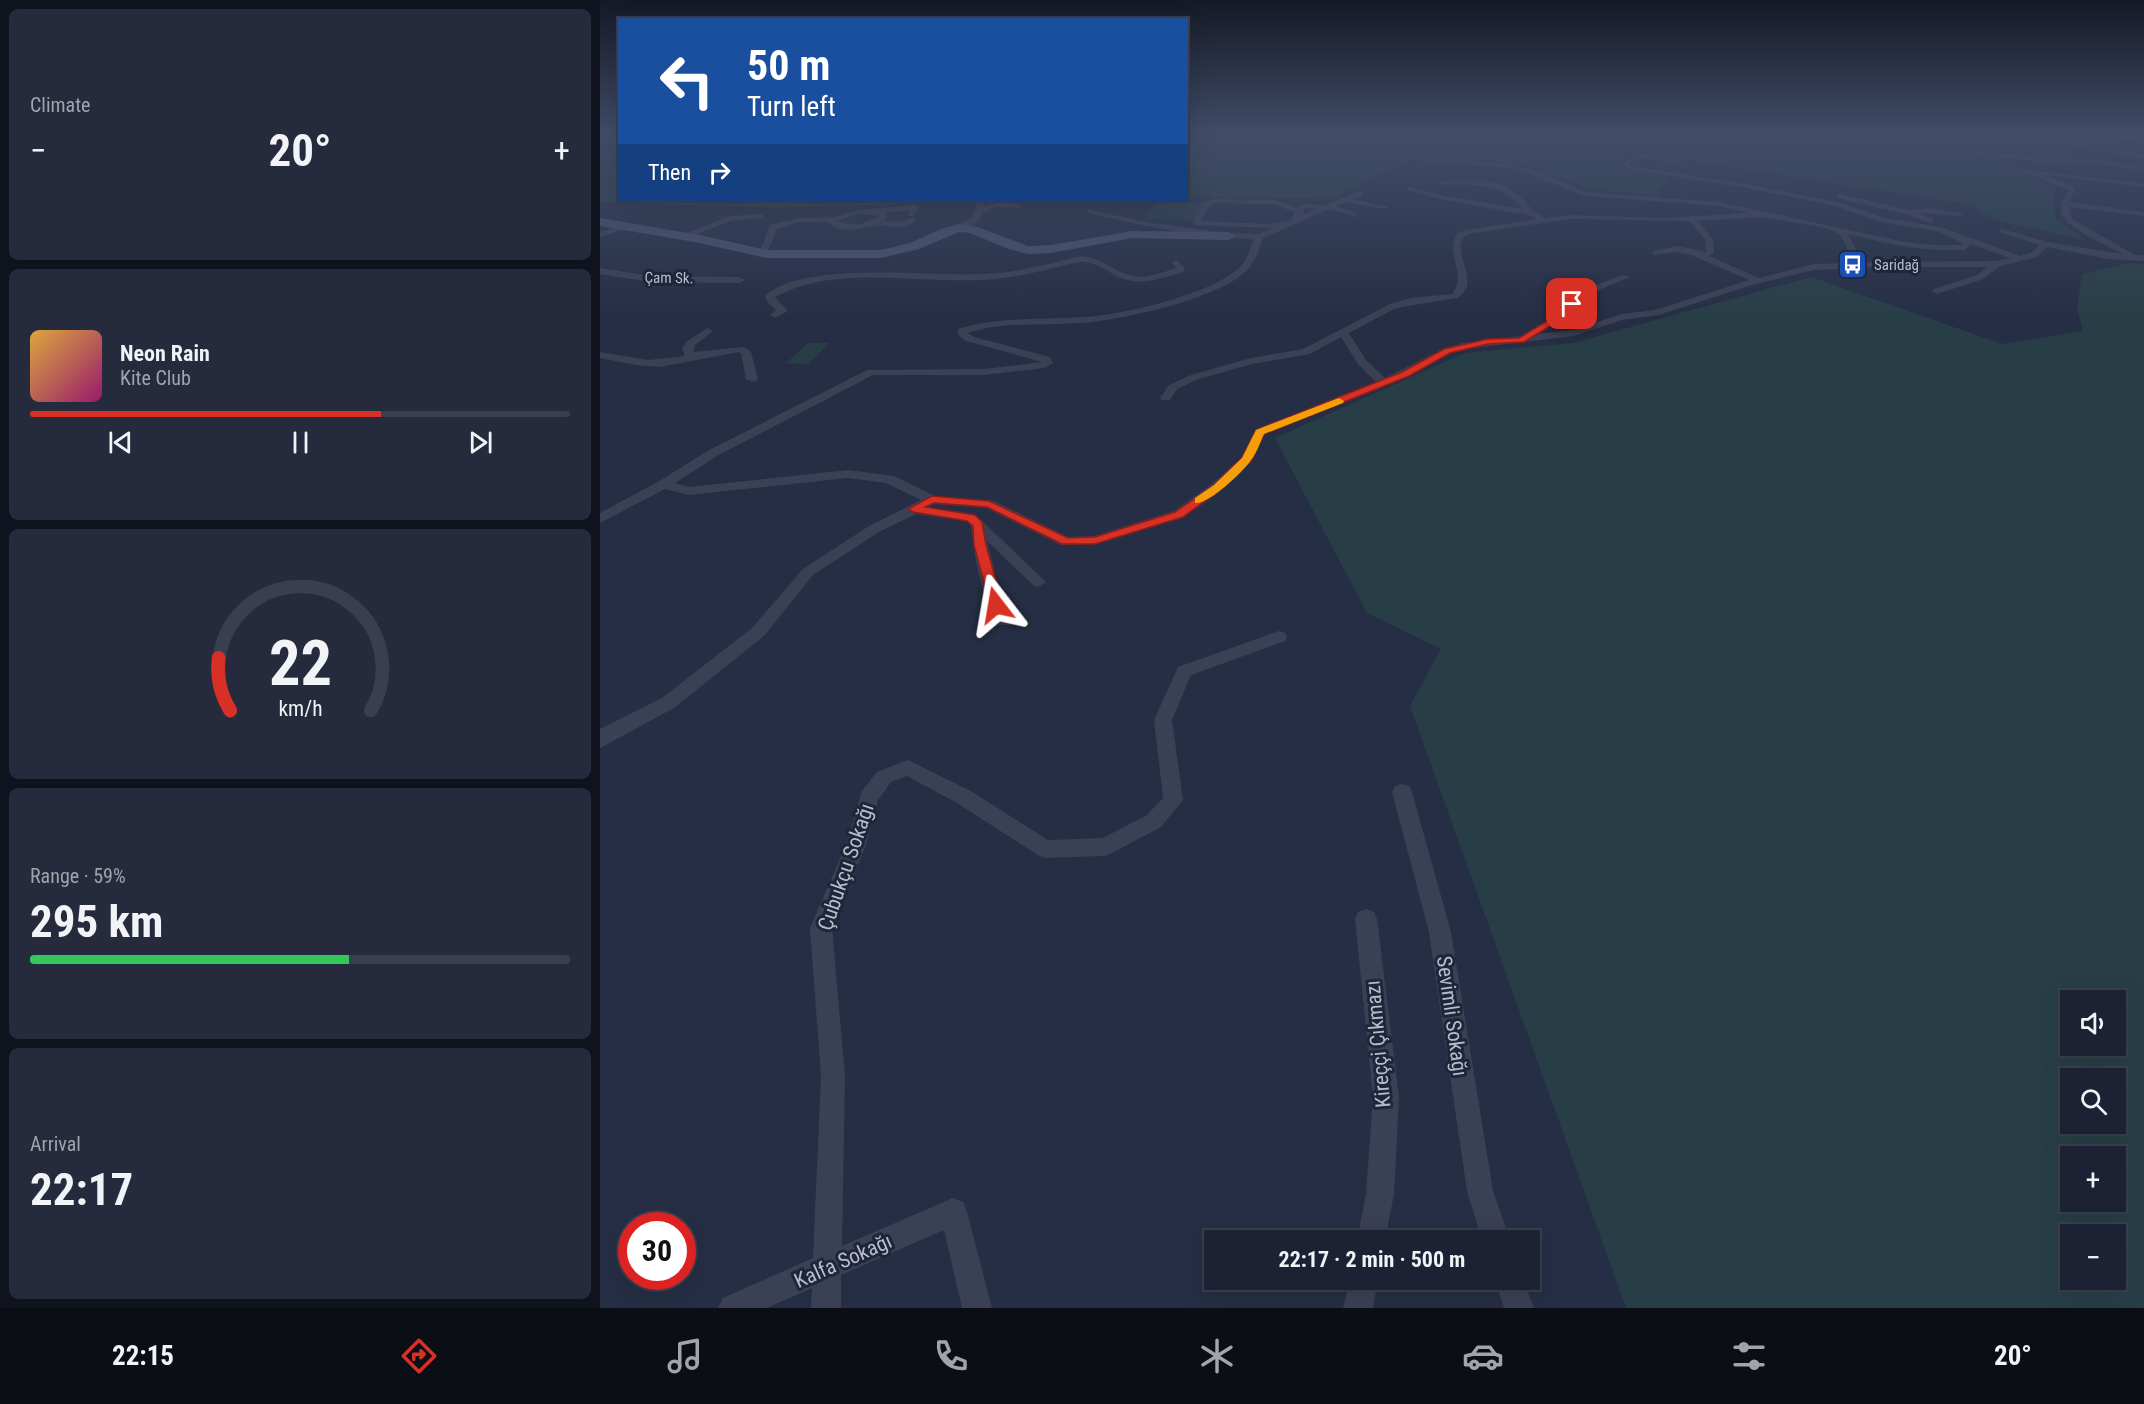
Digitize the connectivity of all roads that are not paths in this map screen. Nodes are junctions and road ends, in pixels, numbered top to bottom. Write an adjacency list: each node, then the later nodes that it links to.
1 (1352, 196): 11 (street)
2 (1352, 196): 13 (street)
3 (1437, 196): 20 (street)
4 (1517, 196): 20 (street)
5 (1612, 196): 23 (street)
6 (1688, 196): 14 (street)
7 (1804, 196): 14 (street); 37 (street)
8 (1838, 196): 19 (street)
9 (2069, 196): 10 (street)
10 (2065, 204): 24 (street); 50 (street)
11 (1384, 205)
12 (1017, 206): 35 (street)
13 (1330, 207): 18 (street); 22 (street); 31 (street)
14 (1785, 208): 36 (street)
15 (1644, 210): 29 (street)
16 (1091, 211): 41 (street)
17 (877, 212): 26 (street); 32 (street); 32 (street)
18 (1300, 212): 31 (street); 31 (street)
19 (1908, 212): 21 (street); 37 (street)
20 (1530, 213): 27 (street)
21 (1960, 214)
22 (1353, 215)
23 (1764, 215): 29 (street); 36 (street)
24 (2142, 215)
25 (760, 216): 40 (street)
26 (835, 219): 34 (street); 49 (street)
27 (1543, 219): 28 (street); 63 (street)
28 (1691, 219): 29 (street); 48 (street)
29 (1703, 219)
30 (600, 222): 33 (street)
31 (1296, 222): 42 (street)
32 (874, 223): 34 (street)
33 (625, 226): 39 (street); 40 (street)
34 (856, 227): 44 (street)
35 (962, 227): 46 (street); 49 (street)
36 (1836, 228): 43 (street); 55 (street)
37 (1938, 229): 43 (street)
38 (2003, 231): 45 (street)
39 (600, 235)
40 (684, 236): 49 (street)
41 (1229, 236): 42 (street); 46 (street)
42 (1259, 237): 70 (street)
43 (1960, 237): 52 (street)
44 (859, 240)
45 (2045, 243): 50 (street); 52 (street)
46 (1072, 245): 51 (street)
47 (1656, 253): 48 (street)
48 (1695, 253): 59 (street)
49 (763, 254)
50 (2140, 258)
51 (1081, 259): 53 (street); 61 (street)
52 (2022, 259): 54 (street)
53 (1176, 263)
54 (1997, 264): 55 (street); 60 (street)
55 (1854, 265): 59 (street)
56 (600, 271): 58 (street, Çam Sk.)
57 (1624, 277): 64 (street)
58 (739, 280)
59 (1758, 281): 64 (street)
60 (1937, 291)
61 (775, 315)
62 (708, 331): 66 (street)
63 (1343, 332): 68 (street); 69 (street)
64 (1521, 340): 68 (street)
65 (600, 355): 66 (street)
66 (694, 355): 67 (street)
67 (752, 379)
68 (1384, 383): 71 (street)
69 (1166, 398)
70 (666, 483): 71 (street); 73 (street)
71 (932, 500): 72 (street)
72 (913, 509): 74 (street); 78 (street)
73 (600, 519)
74 (978, 525): 75 (street); 76 (street)
75 (1038, 582)
76 (1004, 621)
77 (1279, 637): 83 (street, Çubukçu Sokağı)
78 (600, 741)
79 (1402, 792): 82 (street, Sevimli Sokağı)
80 (1366, 919): 81 (street, Kireççi Çıkmazı)
81 (1373, 1230)
82 (1493, 1230)
83 (827, 1269): 86 (street, Kalfa Sokağı); 87 (street, Çubukçu Sokağı); 88 (street, Kalfa Sokağı)
84 (1362, 1290): 89 (street)
85 (1513, 1290): 90 (street)
86 (733, 1308)
87 (826, 1308)
88 (977, 1308)
89 (1358, 1308)
90 (1519, 1308)

